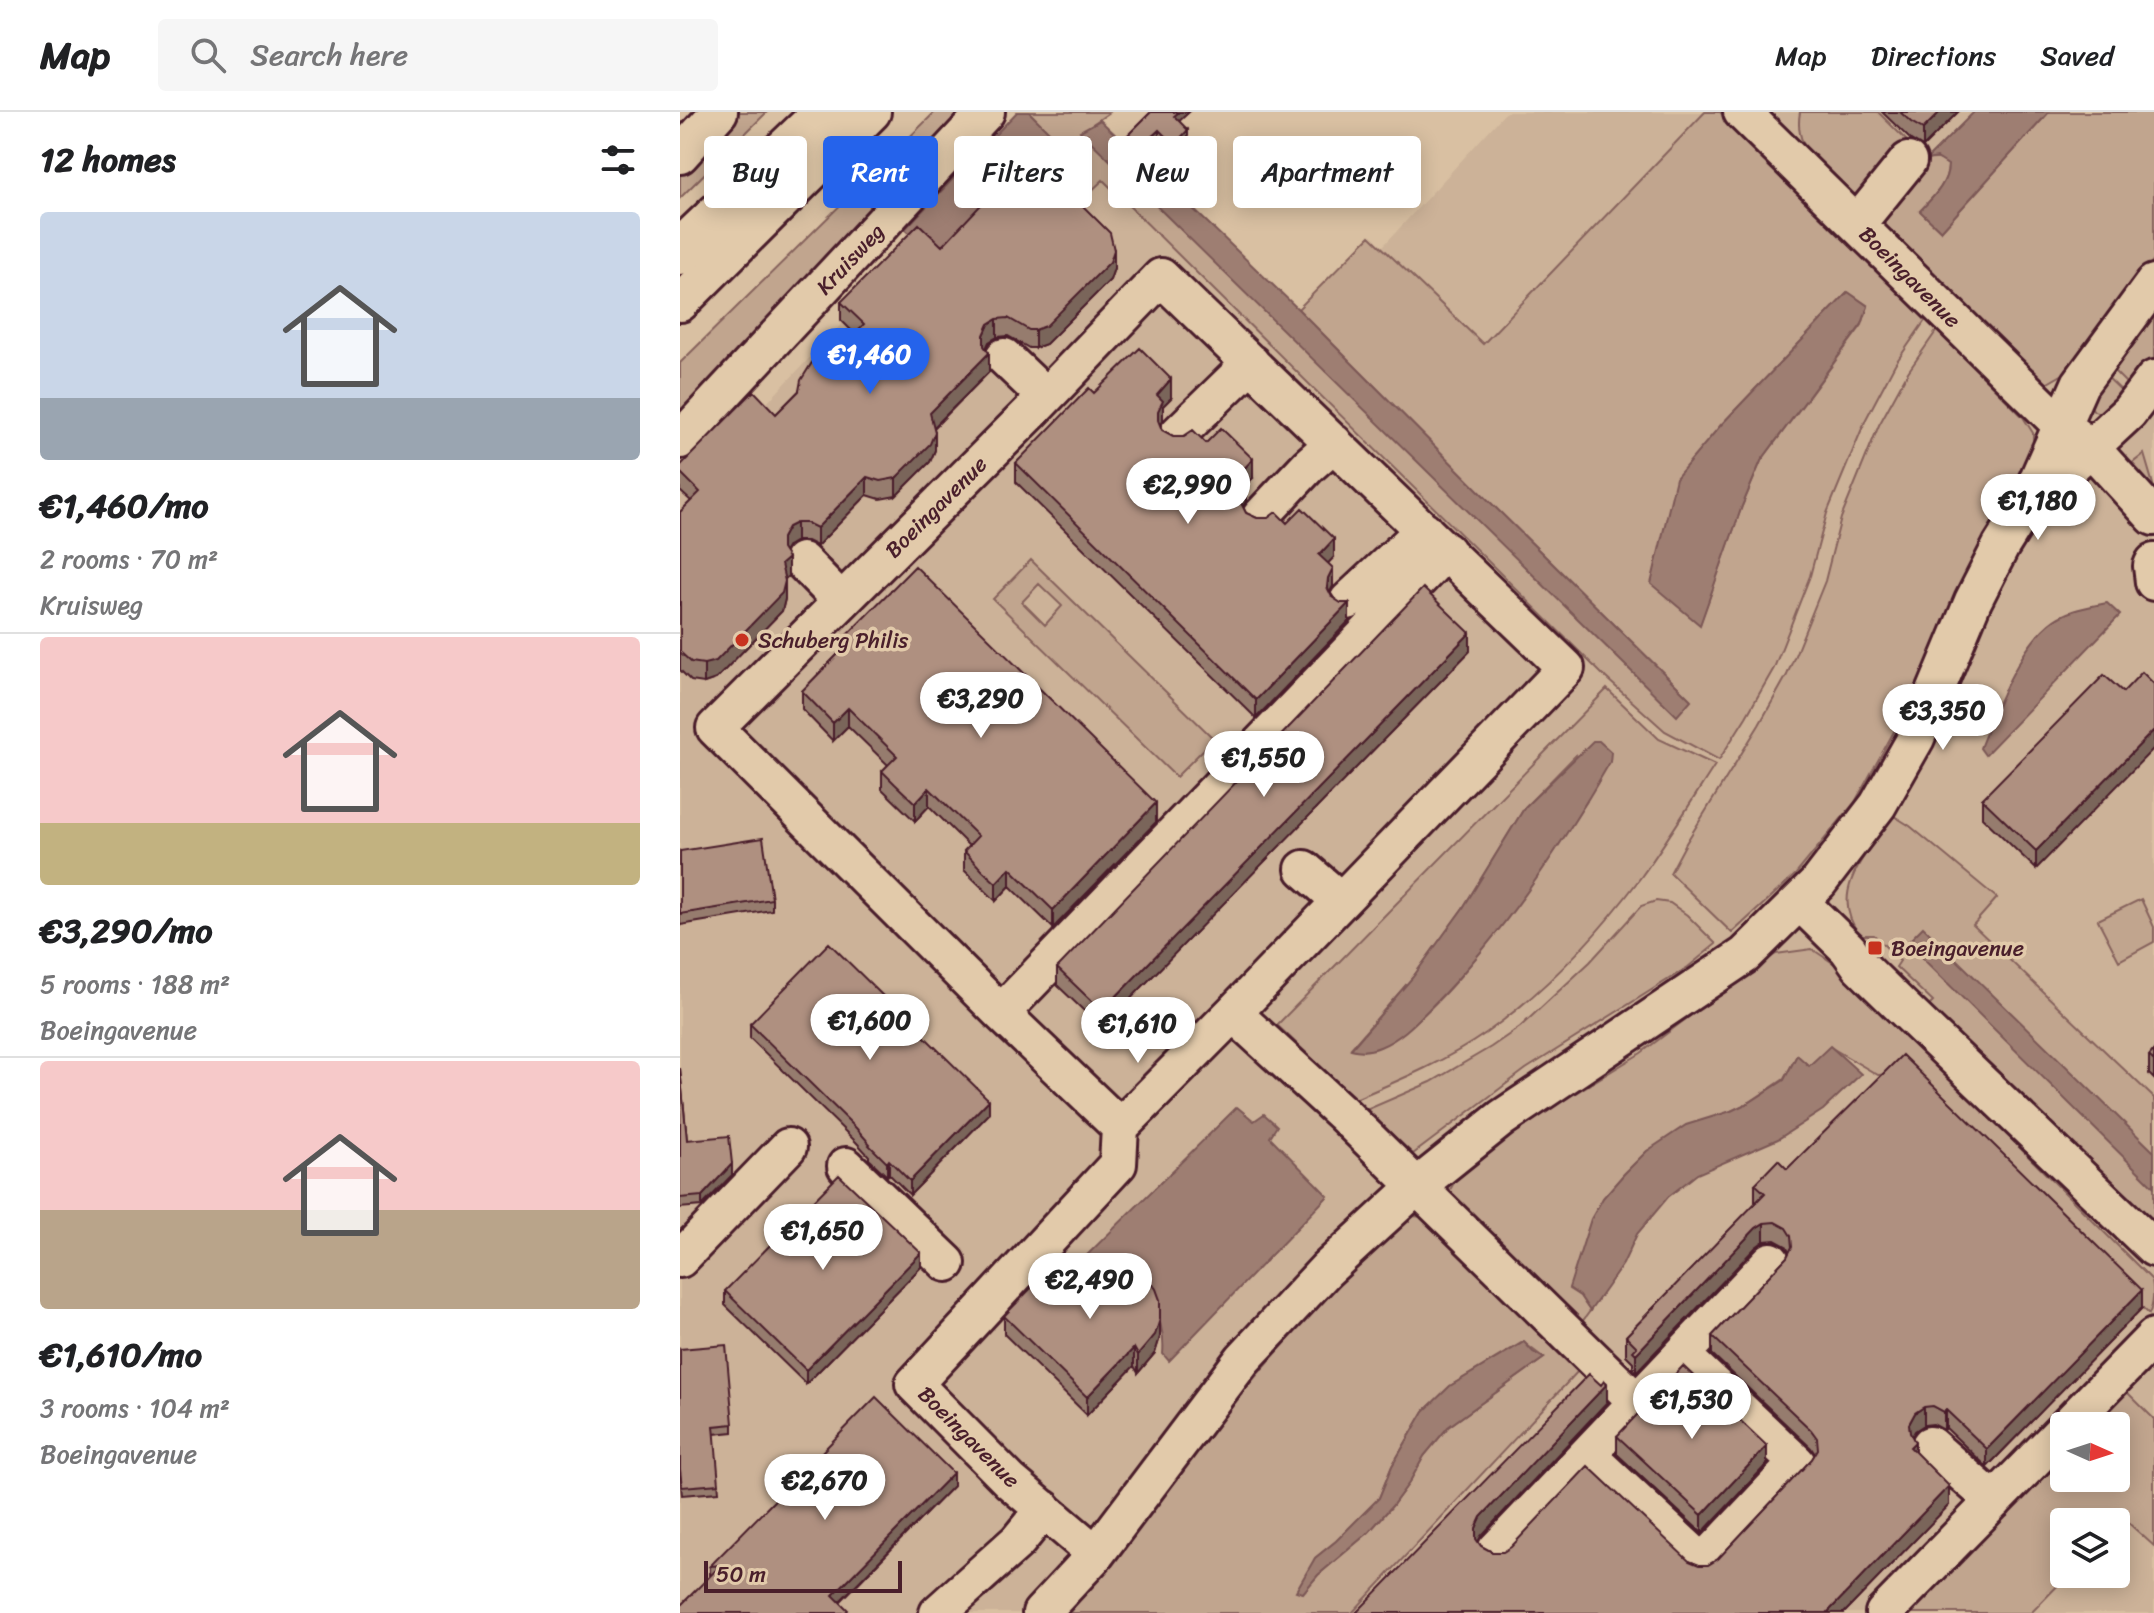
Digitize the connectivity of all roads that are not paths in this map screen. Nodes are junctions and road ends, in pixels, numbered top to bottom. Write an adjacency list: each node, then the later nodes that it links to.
1 (719, 112): 7 (street)
2 (782, 112): 9 (main road)
3 (827, 112): 11 (main road)
4 (872, 112): 13 (street)
5 (986, 112): 20 (street, Kruisweg)
6 (1757, 117): 10 (street, Boeingavenue)
7 (680, 155)
8 (1908, 161): 10 (street)
9 (680, 214)
10 (1857, 224): 18 (street, Boeingavenue)
11 (680, 252)
12 (2154, 283): 18 (street)
13 (680, 303)
14 (1004, 357): 17 (street)
15 (1251, 363): 17 (street, Boeingavenue); 19 (street); 21 (street, Boeingavenue)
16 (2154, 379): 22 (street)
17 (1045, 396): 30 (street, Boeingavenue)
18 (2062, 426): 22 (street, Boeingavenue); 23 (street)
19 (1178, 434)
20 (680, 440)
21 (1334, 443): 24 (street); 26 (street, Boeingavenue)
22 (2091, 448): 23 (street); 25 (street, Boeingavenue)
23 (2026, 506): 34 (street)
24 (1261, 516)
25 (2154, 517)
26 (1435, 540): 31 (street); 33 (street, Boeingavenue); 35 (street)
27 (802, 561): 30 (street)
28 (2154, 562): 29 (street)
29 (2154, 582)
30 (841, 601): 35 (street, Boeingavenue)
31 (1348, 601)
32 (1304, 869): 33 (street)
33 (1341, 901): 36 (street, Boeingavenue)
34 (1800, 902): 40 (street); 41 (street)
35 (1001, 1013): 37 (street, Boeingavenue)
36 (1233, 1013): 37 (street, Boeingavenue); 40 (street)
37 (1120, 1127): 53 (street, Boeingavenue)
38 (788, 1147): 42 (street)
39 (846, 1166): 44 (street)
40 (1416, 1187): 47 (street); 55 (street)
41 (2154, 1248)
42 (680, 1259)
43 (1771, 1261): 46 (street)
44 (947, 1263)
45 (2154, 1337): 48 (street)
46 (1682, 1355): 47 (street); 51 (street)
47 (1637, 1402): 51 (street)
48 (2081, 1412)
49 (2050, 1443): 52 (street)
50 (1930, 1445): 52 (street)
51 (1587, 1455): 54 (street)
52 (1994, 1501): 58 (street)
53 (1044, 1509): 55 (street, Boeingavenue); 57 (street)
54 (1496, 1550)
55 (1096, 1554): 56 (street)
56 (1045, 1610)
57 (938, 1613)
58 (1884, 1613)

